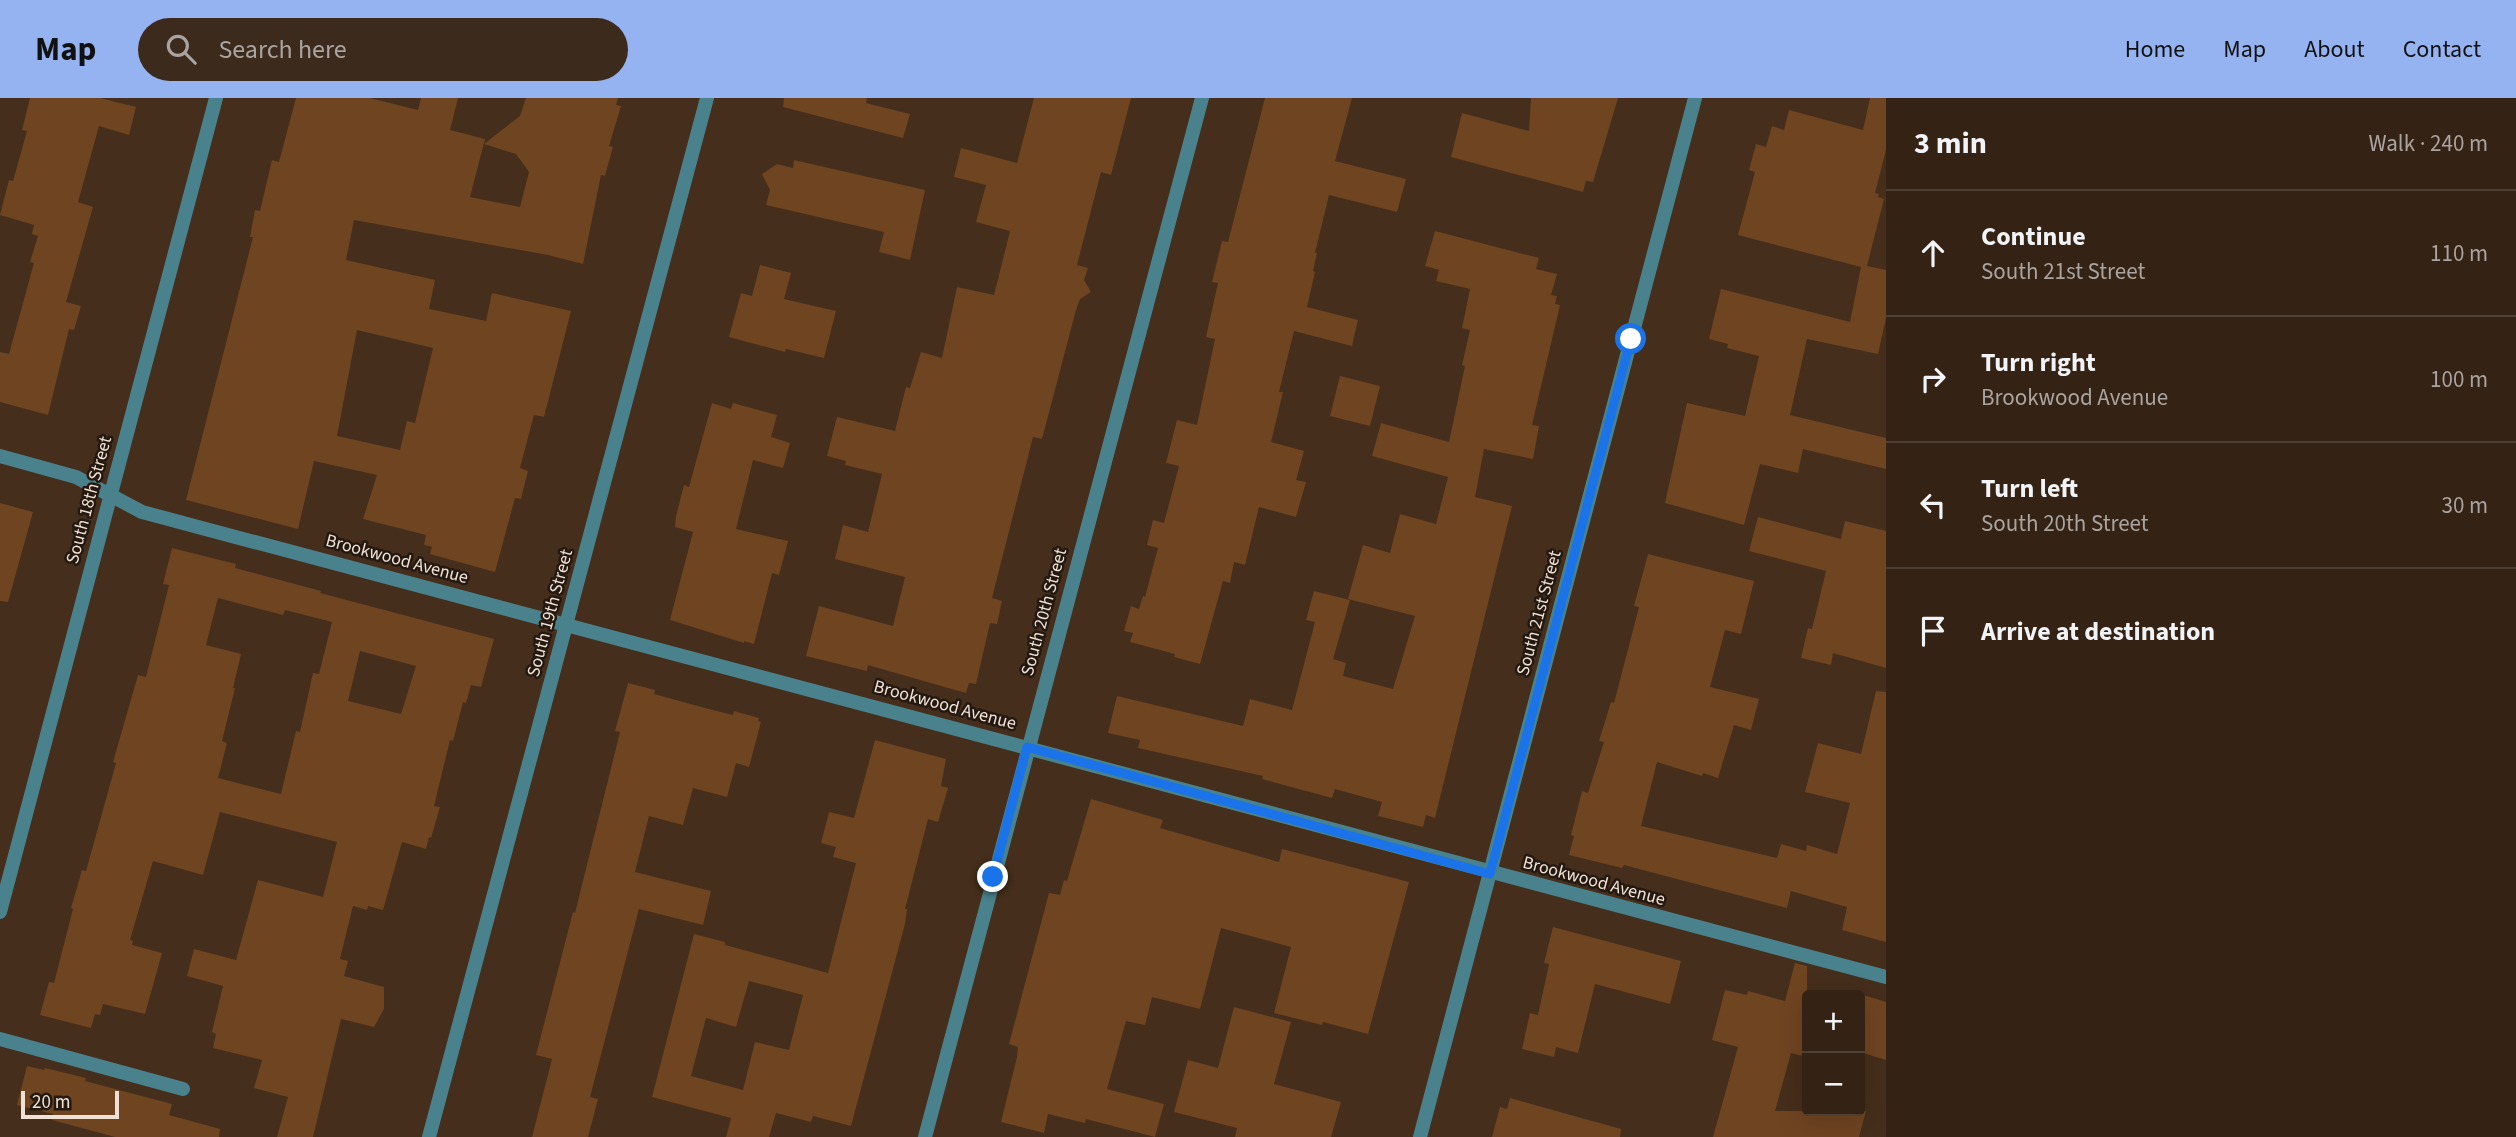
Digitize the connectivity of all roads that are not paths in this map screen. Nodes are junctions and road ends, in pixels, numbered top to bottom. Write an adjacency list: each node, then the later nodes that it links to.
1 (216, 98): 6 (street, South 18th Street)
2 (707, 98): 7 (street, South 19th Street)
3 (1202, 98): 8 (street, South 20th Street)
4 (1695, 98): 9 (street, South 21st Street)
5 (0, 456): 6 (street, Brookwood Avenue)
6 (110, 495): 7 (street, Brookwood Avenue); 10 (street, South 18th Street)
7 (566, 624): 8 (street, Brookwood Avenue); 14 (street, South 19th Street)
8 (1027, 747): 9 (street, Brookwood Avenue); 15 (street, South 20th Street)
9 (1490, 874): 11 (street, Brookwood Avenue); 16 (street, South 21st Street)
10 (0, 912)
11 (1886, 977)
12 (0, 1039): 13 (street)
13 (183, 1089)
14 (429, 1137)
15 (925, 1137)
16 (1420, 1137)

